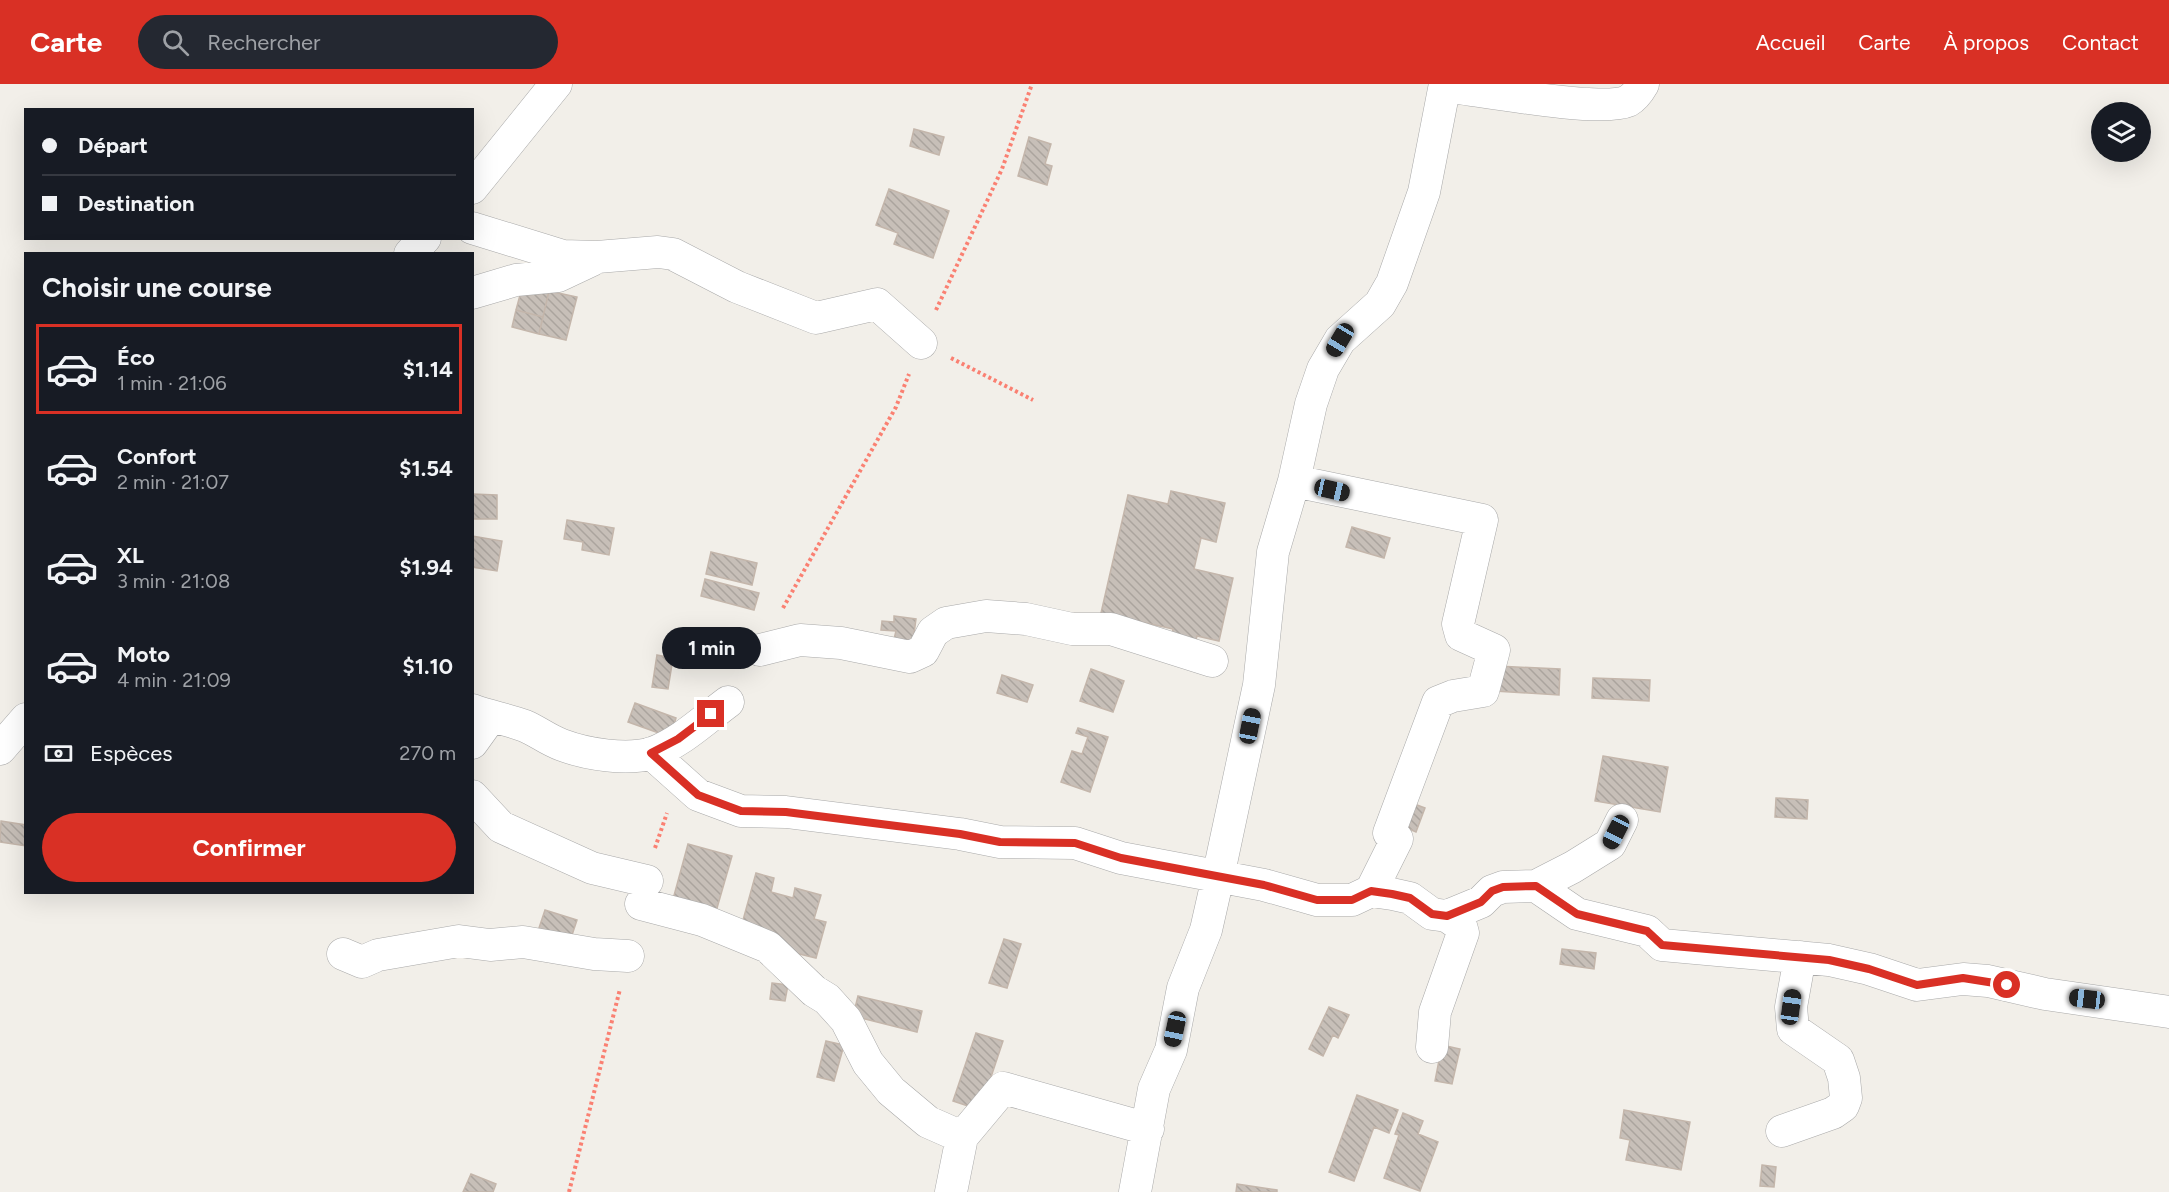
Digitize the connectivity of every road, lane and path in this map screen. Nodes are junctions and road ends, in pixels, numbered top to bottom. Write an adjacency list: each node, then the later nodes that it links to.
1 (556, 84): 4 (street)
2 (1642, 84): 3 (street)
3 (1445, 85): 12 (street)
4 (474, 186)
5 (474, 229): 8 (street)
6 (423, 240): 7 (street)
7 (412, 252)
8 (597, 257): 9 (street); 10 (street)
9 (474, 292)
10 (921, 343): 11 (path)
11 (1033, 399)
12 (1294, 481): 22 (street); 24 (street)
13 (760, 650): 14 (street)
14 (1212, 661)
15 (728, 702): 19 (street)
16 (24, 721): 18 (street)
17 (478, 723): 19 (street)
18 (0, 749)
19 (651, 753): 22 (street)
20 (474, 798): 33 (street)
21 (1622, 820): 23 (street)
22 (1218, 877): 24 (street); 31 (street)
23 (1536, 886): 25 (street); 28 (street)
24 (1371, 891): 25 (street)
25 (1447, 916): 30 (street)
26 (343, 954): 27 (street)
27 (628, 956)
28 (1800, 957): 29 (street); 32 (street)
29 (2169, 1012)
30 (1432, 1047)
31 (1148, 1129): 33 (street); 35 (street)
32 (1782, 1131)
33 (962, 1137): 34 (street)
34 (951, 1192)
35 (1135, 1192)

